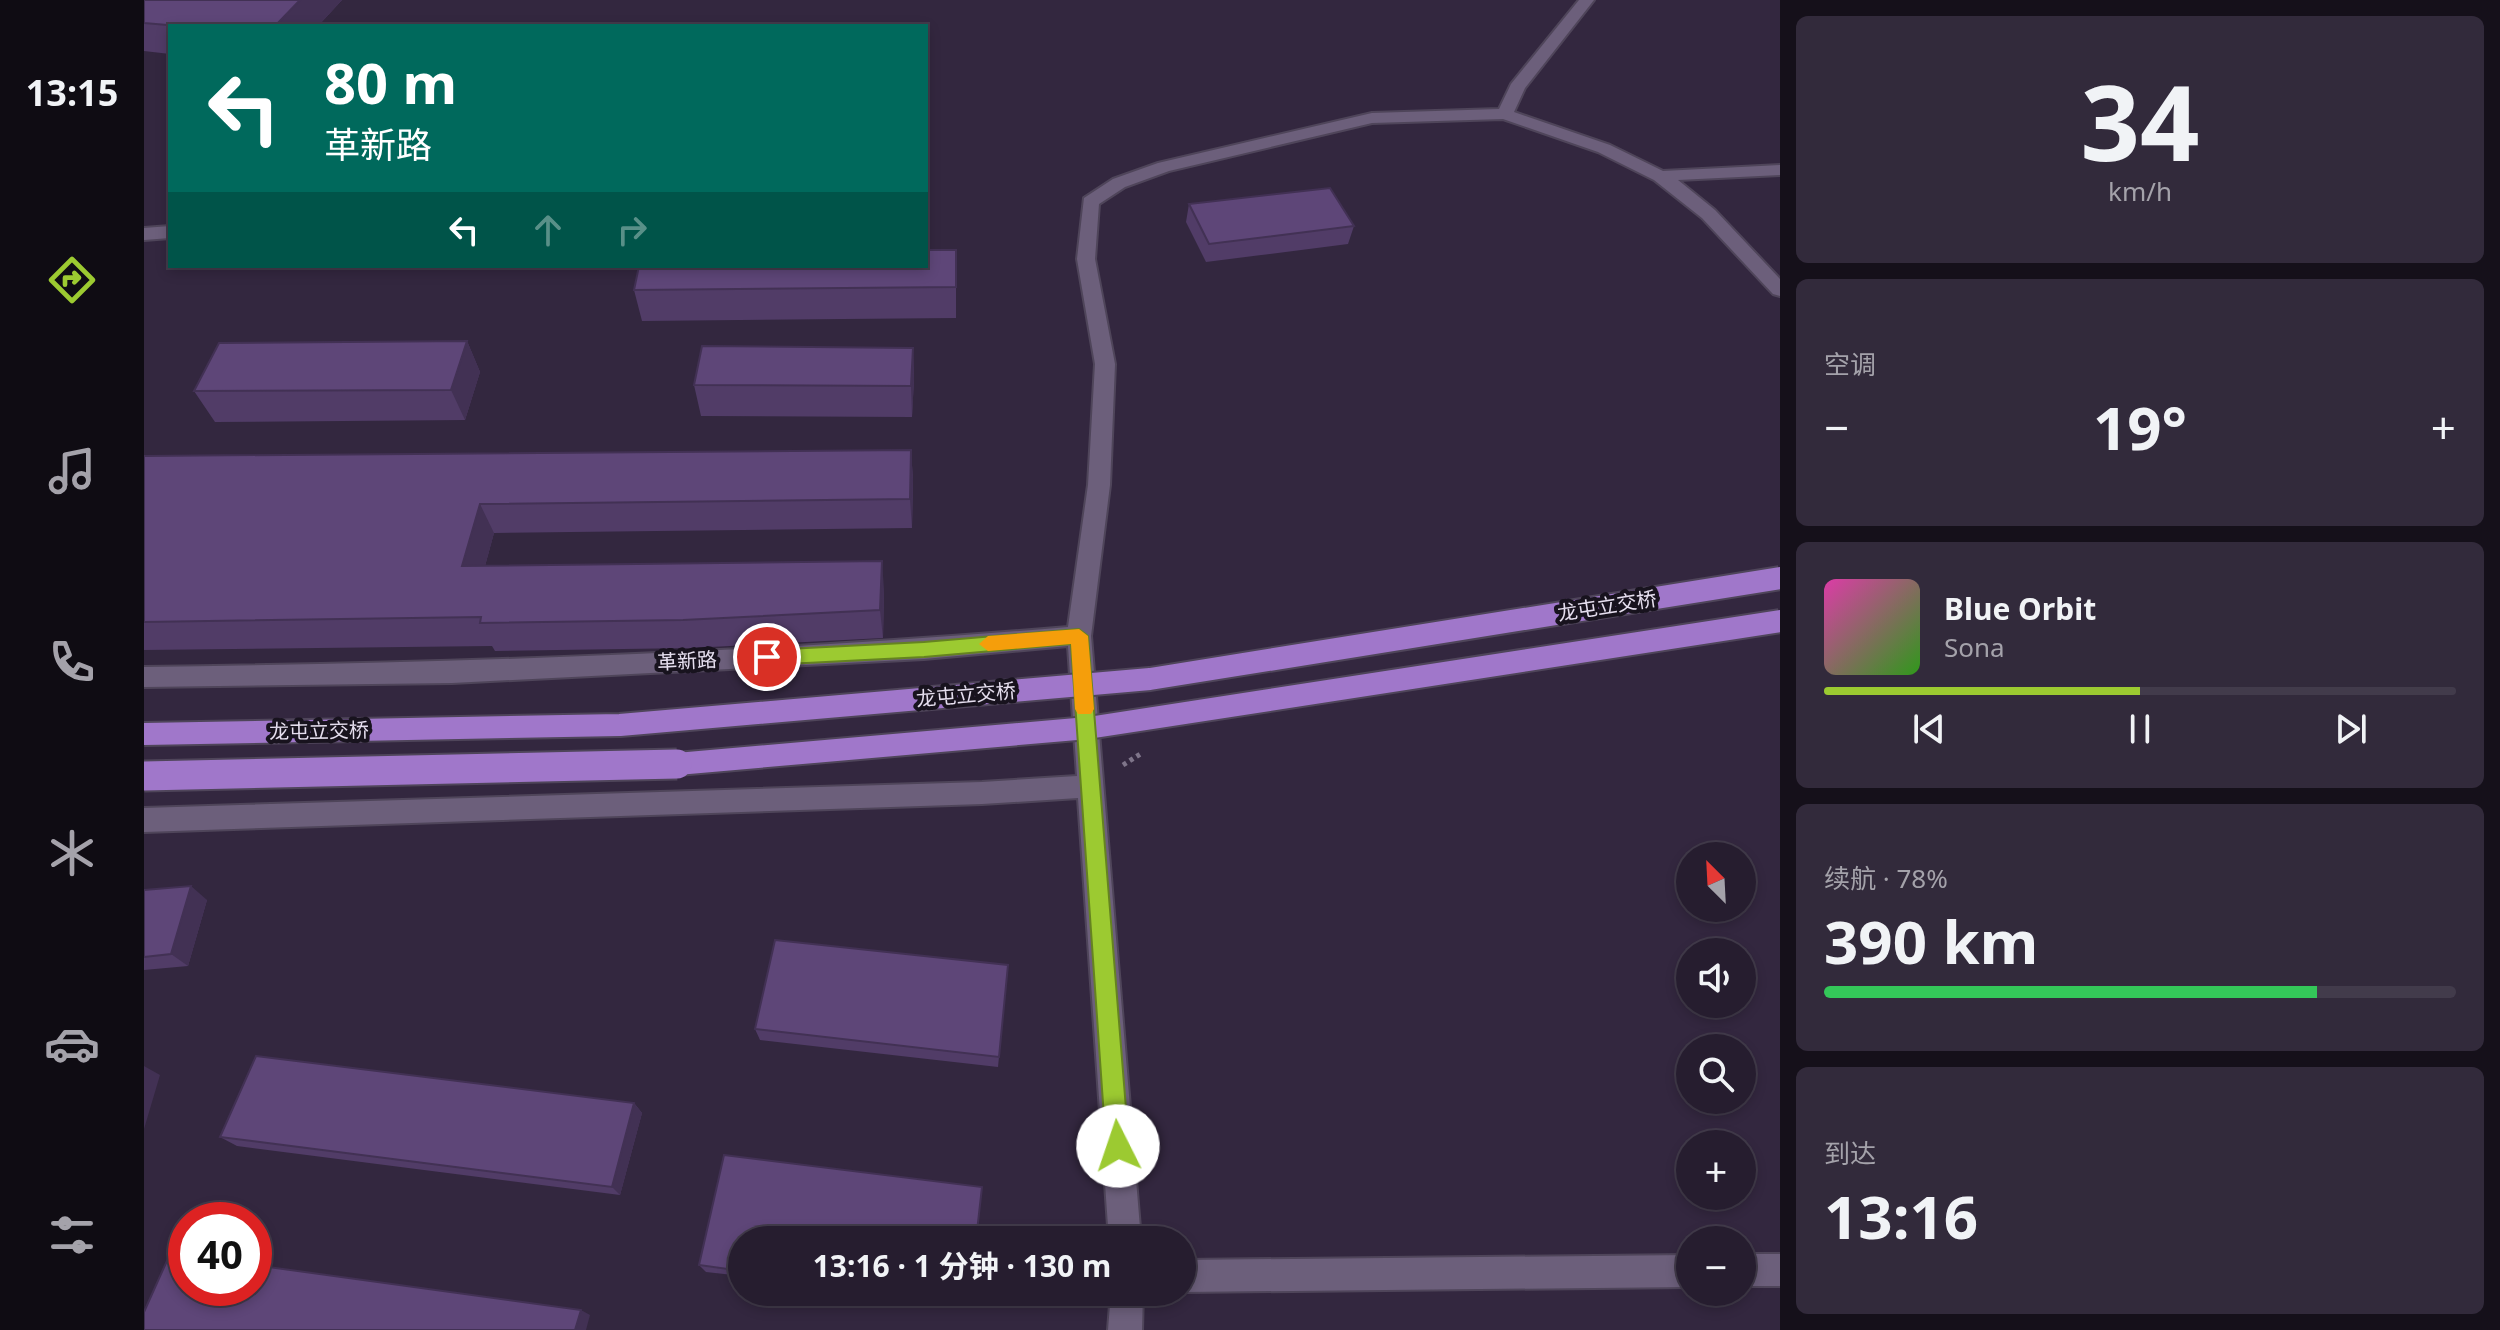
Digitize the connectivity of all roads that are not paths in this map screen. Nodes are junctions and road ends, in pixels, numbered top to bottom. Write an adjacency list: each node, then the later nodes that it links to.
1 (1587, 0): 2 (street)
2 (1505, 114): 4 (street); 10 (street)
3 (1780, 170): 4 (street)
4 (1660, 176): 7 (street)
5 (168, 232): 6 (street)
6 (144, 234)
7 (1780, 290)
8 (1780, 578): 12 (main road, 龙屯立交桥, bridge)
9 (1780, 621): 13 (main road, 龙屯立交桥, bridge)
10 (1079, 636): 11 (street, 革新路); 14 (street)
11 (144, 677)
12 (144, 734)
13 (144, 776)
14 (1090, 786): 15 (street); 16 (street)
15 (144, 820)
16 (1124, 1226)
17 (1756, 1270): 18 (street)
18 (1780, 1270)
19 (1676, 1271): 20 (street)
20 (1196, 1276)
21 (1126, 1306): 22 (street)
22 (1125, 1330)

